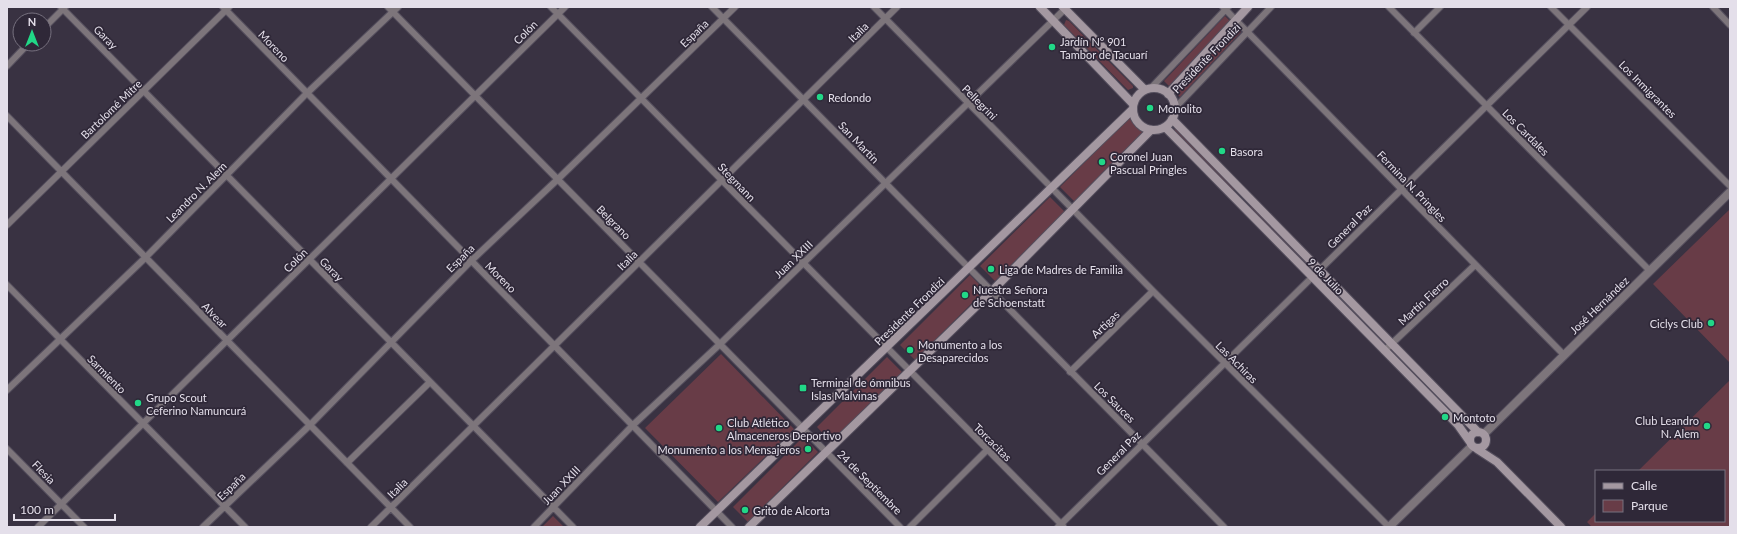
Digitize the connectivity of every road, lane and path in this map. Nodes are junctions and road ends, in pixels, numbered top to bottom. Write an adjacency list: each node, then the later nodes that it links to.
1 (388, 7): 21 (street, Belgrano)
2 (398, 7): 21 (street, Leandro N. Alem)
3 (551, 7): 22 (street, Stegmann)
4 (565, 7): 22 (street, Colón)
5 (712, 7): 23 (street, San Martín)
6 (735, 7): 23 (street, España)
7 (874, 7): 24 (street, Pellegrini)
8 (897, 7): 24 (street, Italia)
9 (1040, 7): 27 (main road)
10 (1248, 7): 26 (main road, Presidente Frondizi)
11 (1271, 7): 30 (street, Presidente Frondizi)
12 (1389, 7): 31 (street, Los Cardales)
13 (1440, 7): 31 (street)
14 (1551, 7): 28 (street, Los Inmigrantes)
15 (1586, 7): 28 (street, General Paz)
16 (1713, 7): 29 (street)
17 (63, 8): 25 (street); 35 (street, Garay)
18 (226, 8): 35 (street, Bartolomé Mitre); 36 (street, Moreno)
19 (1065, 8): 27 (street, Juan XXIII); 34 (main road)
20 (1225, 8): 26 (street, Fermina N. Pringles); 34 (street, Presidente Frondizi)
21 (393, 12): 36 (street, Leandro N. Alem); 38 (street, Belgrano)
22 (558, 14): 38 (street, Colón); 39 (street, Stegmann)
23 (724, 19): 39 (street, España); 40 (street, San Martín)
24 (885, 19): 40 (street, Italia); 41 (street, Pellegrini)
25 (52, 20)
26 (1236, 20): 30 (street, Fermina N. Pringles); 37 (main road, Presidente Frondizi)
27 (1053, 21): 41 (street, Juan XXIII); 42 (main road)
28 (1569, 24): 43 (street, General Paz); 55 (street, Los Inmigrantes)
29 (1730, 25)
30 (1248, 31): 44 (street, Presidente Frondizi); 57 (street, Fermina N. Pringles)
31 (1414, 33): 43 (street, Los Cardales)
32 (20, 52): 33 (street)
33 (7, 66)
34 (1148, 89): 37 (main road); 42 (main road)
35 (144, 90): 49 (street, Bartolomé Mitre); 50 (street, Garay)
36 (306, 94): 50 (street, Leandro N. Alem); 51 (street, Moreno)
37 (1168, 94): 44 (main road)
38 (475, 96): 51 (street, Colón); 52 (street, Belgrano)
39 (641, 98): 52 (street, España); 53 (street, Stegmann)
40 (803, 100): 53 (street, Italia); 54 (street, San Martín)
41 (968, 104): 54 (street, Juan XXIII); 56 (street, Pellegrini)
42 (1133, 106): 48 (main road); 56 (main road, Presidente Frondizi)
43 (1486, 106): 57 (street, General Paz); 71 (street, Los Cardales)
44 (1175, 108): 46 (main road)
45 (7, 116): 49 (street, Alvear)
46 (1172, 119): 47 (main road); 59 (main road, 9 de Julio)
47 (1165, 127): 48 (main road); 60 (main road, 9 de Julio)
48 (1151, 130): 61 (main road)
49 (62, 171): 62 (street, Bartolomé Mitre); 63 (street, Alvear)
50 (226, 176): 63 (street, Leandro N. Alem); 64 (street, Garay)
51 (390, 179): 64 (street, Colón); 65 (street, Moreno)
52 (558, 179): 65 (street, España); 66 (street, Belgrano)
53 (722, 180): 66 (street, Italia); 67 (street, Stegmann)
54 (886, 184): 67 (street, Juan XXIII); 69 (street, San Martín)
55 (1730, 186)
56 (1052, 189): 61 (street, Pellegrini); 69 (main road, Presidente Frondizi)
57 (1401, 189): 68 (street, Fermina N. Pringles); 70 (street, General Paz)
58 (1730, 192): 71 (street, José Hernández)
59 (1246, 195): 60 (main road); 70 (main road, 9 de Julio)
60 (1239, 203): 72 (main road, 9 de Julio)
61 (1073, 210): 74 (street, Las Achiras); 75 (main road)
62 (7, 225)
63 (145, 258): 76 (street, Leandro N. Alem); 77 (street, Alvear)
64 (309, 260): 77 (street, Colón); 78 (street, Garay)
65 (471, 261): 78 (street, España); 81 (street, Moreno)
66 (639, 262): 79 (street, Belgrano); 81 (street, Italia)
67 (803, 263): 79 (street, Juan XXIII); 82 (street, Stegmann)
68 (1475, 265): 80 (street, Martín Fierro); 84 (street, Fermina N. Pringles)
69 (969, 269): 75 (street, San Martín); 82 (main road, Presidente Frondizi)
70 (1319, 270): 72 (street, General Paz); 80 (main road, 9 de Julio)
71 (1650, 271): 84 (street, José Hernández)
72 (1312, 278): 83 (main road, 9 de Julio); 85 (street, General Paz)
73 (7, 285): 76 (street, Sarmiento)
74 (1153, 291): 85 (street, Las Achiras); 87 (street, Artigas)
75 (992, 292): 86 (main road); 87 (street, Los Sauces)
76 (59, 339): 89 (street, Leandro N. Alem); 90 (street, Sarmiento)
77 (227, 341): 90 (street, Colón); 91 (street, Alvear)
78 (392, 343): 88 (street, Garay); 91 (street, España)
79 (720, 344): 93 (street, Juan XXIII); 94 (street, Belgrano)
80 (1392, 344): 83 (street, Martín Fierro); 95 (main road, 9 de Julio)
81 (554, 346): 92 (street, Italia); 93 (street, Moreno)
82 (886, 348): 86 (street, Stegmann); 94 (main road, Presidente Frondizi)
83 (1384, 351): 97 (main road, 9 de Julio)
84 (1564, 355): 95 (street, José Hernández)
85 (1224, 363): 96 (street, General Paz); 123 (street, Las Achiras)
86 (909, 371): 99 (street, Torcacitas); 100 (main road)
87 (1070, 372): 96 (street, Los Sauces)
88 (430, 382): 92 (street, Garay); 102 (street)
89 (7, 390)
90 (143, 424): 103 (street, Colón); 104 (street, Sarmiento)
91 (310, 425): 102 (street, Alvear); 104 (street, España)
92 (473, 426): 105 (street, Italia); 106 (street, Garay)
93 (633, 426): 106 (street, Juan XXIII); 107 (street, Moreno)
94 (803, 429): 100 (street, Belgrano); 107 (main road, Presidente Frondizi)
95 (1483, 436): 97 (main road); 97 (main road); 101 (main road, 9 de Julio)
96 (1142, 444): 108 (street, General Paz); 122 (street, Los Sauces)
97 (1473, 446): 101 (main road); 123 (street)
98 (7, 449): 103 (street, Flesia)
99 (987, 450): 108 (street, Torcacitas); 121 (street)
100 (826, 452): 119 (main road); 120 (street, 24 de Septiembre)
101 (1497, 462): 124 (main road)
102 (347, 463): 105 (street, Alvear)
103 (61, 504): 109 (street, Colón); 110 (street, Flesia)
104 (224, 506): 111 (street, España); 112 (street, Sarmiento)
105 (391, 507): 113 (street, Italia); 114 (street, Alvear)
106 (553, 508): 115 (street, Juan XXIII); 116 (street, Garay)
107 (716, 510): 117 (main road, Presidente Frondizi); 118 (street, Moreno)
108 (1061, 526)
109 (38, 527)
110 (84, 527)
111 (203, 527)
112 (245, 527)
113 (371, 527)
114 (410, 527)
115 (534, 527)
116 (573, 527)
117 (700, 527)
118 (732, 527)
119 (748, 527)
120 (900, 527)
121 (910, 527)
122 (1224, 527)
123 (1389, 527)
124 (1561, 527)

